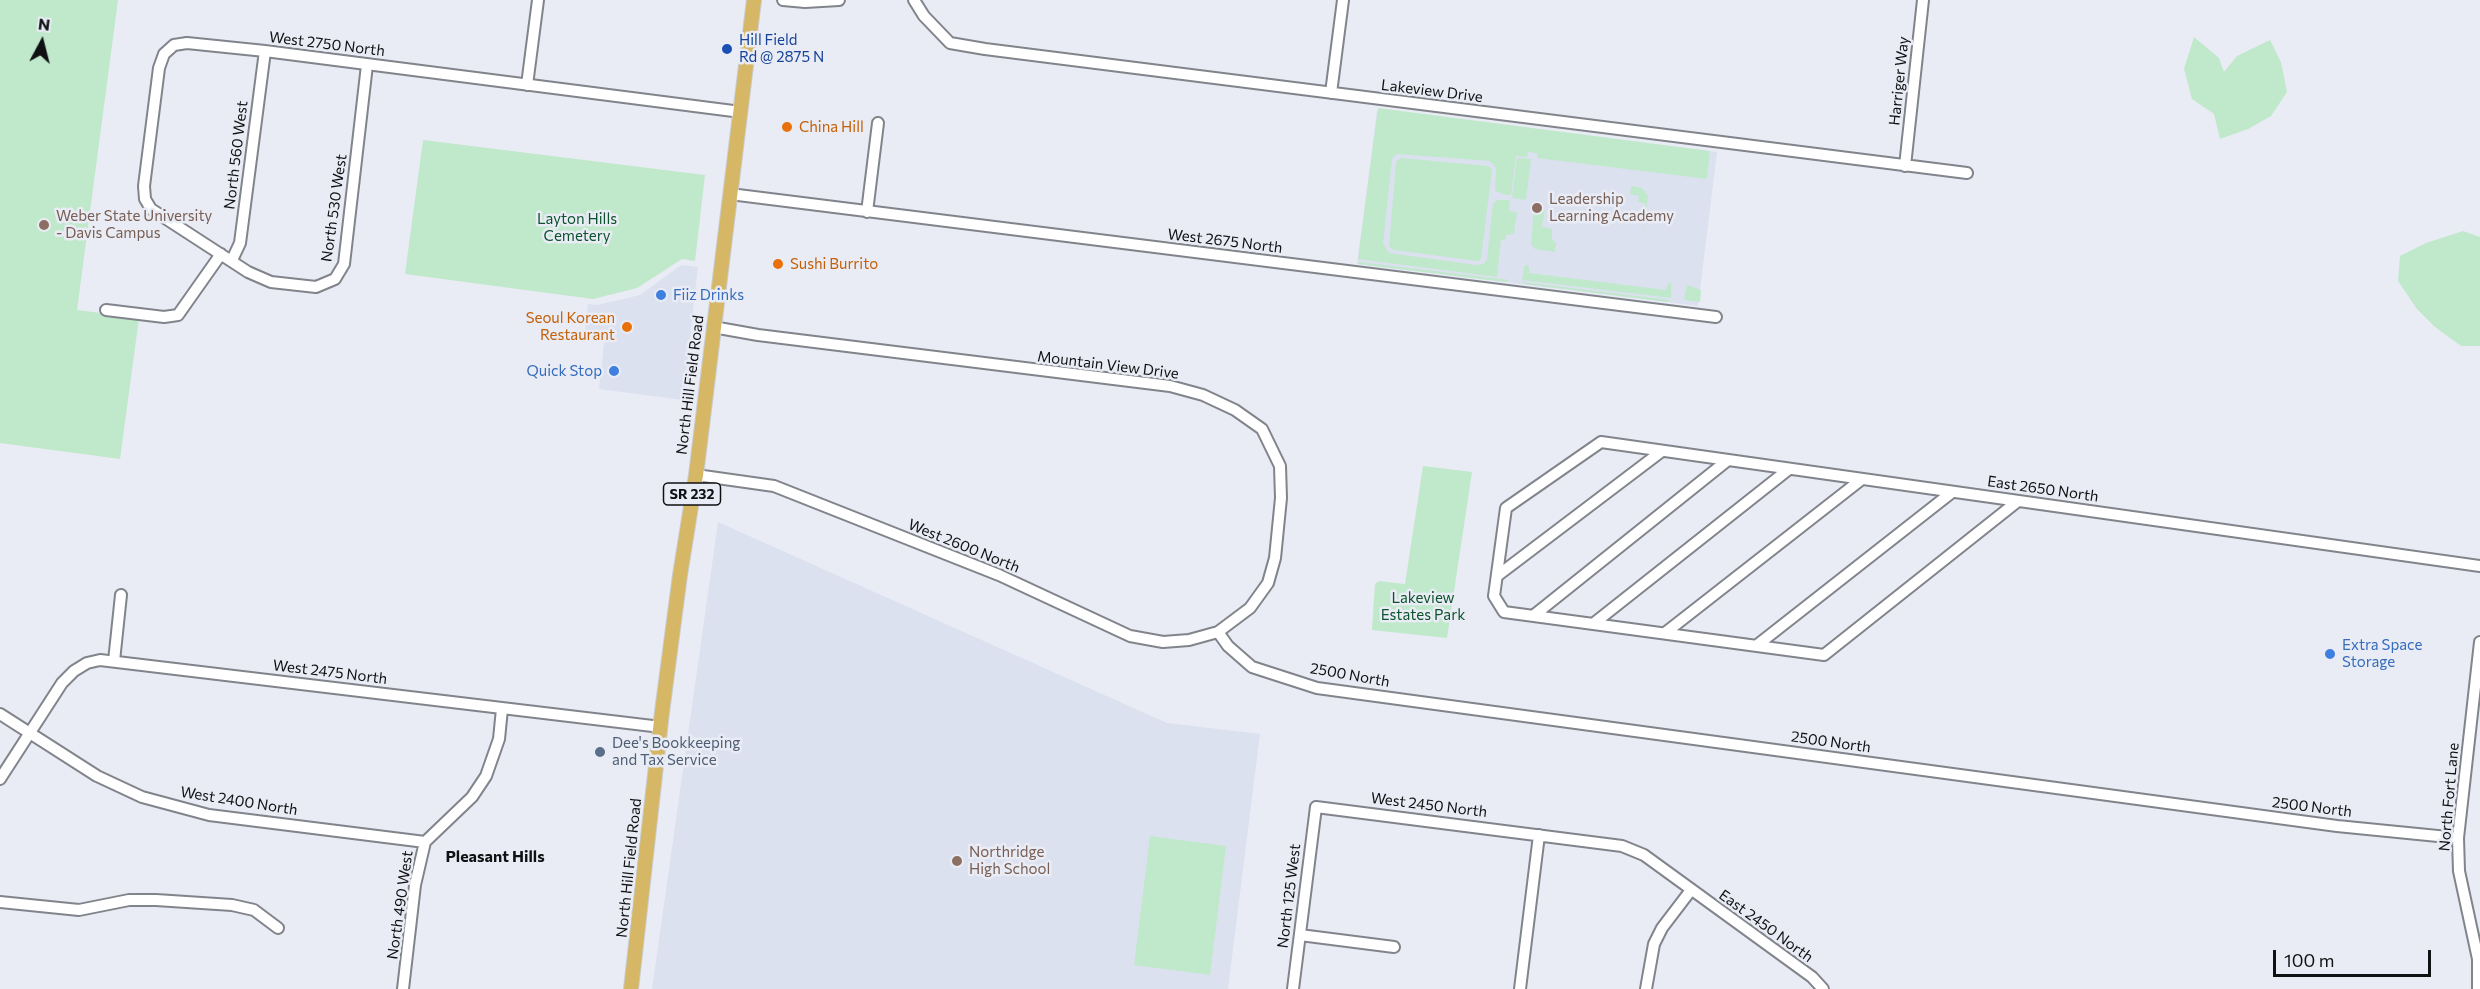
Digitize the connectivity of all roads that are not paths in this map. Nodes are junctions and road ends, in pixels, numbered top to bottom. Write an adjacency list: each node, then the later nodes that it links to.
1 (538, 0): 10 (street)
2 (753, 0): 12 (main road, North Hill Field Road / SR 232)
3 (783, 0): 4 (street)
4 (839, 0)
5 (914, 0): 11 (street, Lakeview Drive)
6 (1343, 0): 11 (street)
7 (1923, 0): 14 (street, Harriger Way)
8 (265, 51): 9 (street, West 2750 North); 18 (street, West 2750 North); 19 (street, North 560 West)
9 (367, 65): 10 (street, West 2750 North); 19 (street, North 530 West)
10 (527, 85): 12 (street, West 2750 North)
11 (1331, 93): 14 (street, Lakeview Drive)
12 (741, 112): 16 (main road, North Hill Field Road / SR 232)
13 (878, 123): 17 (street)
14 (1905, 166): 15 (street, Lakeview Drive)
15 (1966, 173)
16 (730, 194): 17 (street, West 2675 North); 22 (main road, North Hill Field Road / SR 232)
17 (867, 212): 21 (street, West 2675 North)
18 (221, 254): 19 (street, West 2750 North); 20 (street)
19 (231, 260)
20 (106, 310)
21 (1716, 317)
22 (713, 327): 26 (main road, North Hill Field Road / SR 232); 35 (street, Mountain View Drive)
23 (1662, 451): 24 (street, East 2650 North); 31 (street); 31 (street, East 2650 North)
24 (1728, 460): 25 (street, East 2650 North); 33 (street)
25 (1789, 469): 27 (street, East 2650 North); 34 (street)
26 (696, 475): 35 (street, West 2600 North); 42 (main road, North Hill Field Road / SR 232)
27 (1862, 479): 28 (street, East 2650 North); 36 (street)
28 (1951, 493): 29 (street, East 2650 North); 38 (street)
29 (2018, 501): 30 (street, East 2650 North); 38 (street)
30 (2480, 566)
31 (1497, 576): 33 (street)
32 (121, 595): 39 (street)
33 (1533, 616): 34 (street)
34 (1593, 624): 36 (street)
35 (1218, 632): 47 (street, 2500 North)
36 (1665, 633): 38 (street)
37 (2480, 642): 47 (street, North Fort Lane)
38 (1756, 646)
39 (114, 661): 40 (street, West 2475 North); 43 (street, West 2475 North)
40 (502, 709): 42 (street, West 2475 North); 48 (street, North 490 West)
41 (0, 714): 43 (street, West 2400 North)
42 (661, 727): 55 (main road, North Hill Field Road / SR 232)
43 (30, 733): 44 (street, West 2475 North); 48 (street, West 2400 North)
44 (0, 779)
45 (1316, 807): 46 (street, West 2450 North); 52 (street, North 125 West)
46 (1539, 835): 49 (street, West 2450 North); 57 (street)
47 (2458, 838): 60 (street, North Fort Lane)
48 (425, 842): 54 (street, North 490 West)
49 (1690, 890): 58 (street); 59 (street, East 2450 North)
50 (0, 902): 51 (street)
51 (278, 928)
52 (1300, 935): 53 (street); 56 (street, North 125 West)
53 (1394, 947)
54 (403, 989)
55 (631, 989)
56 (1293, 989)
57 (1520, 989)
58 (1646, 989)
59 (1822, 989)
60 (2478, 989)

